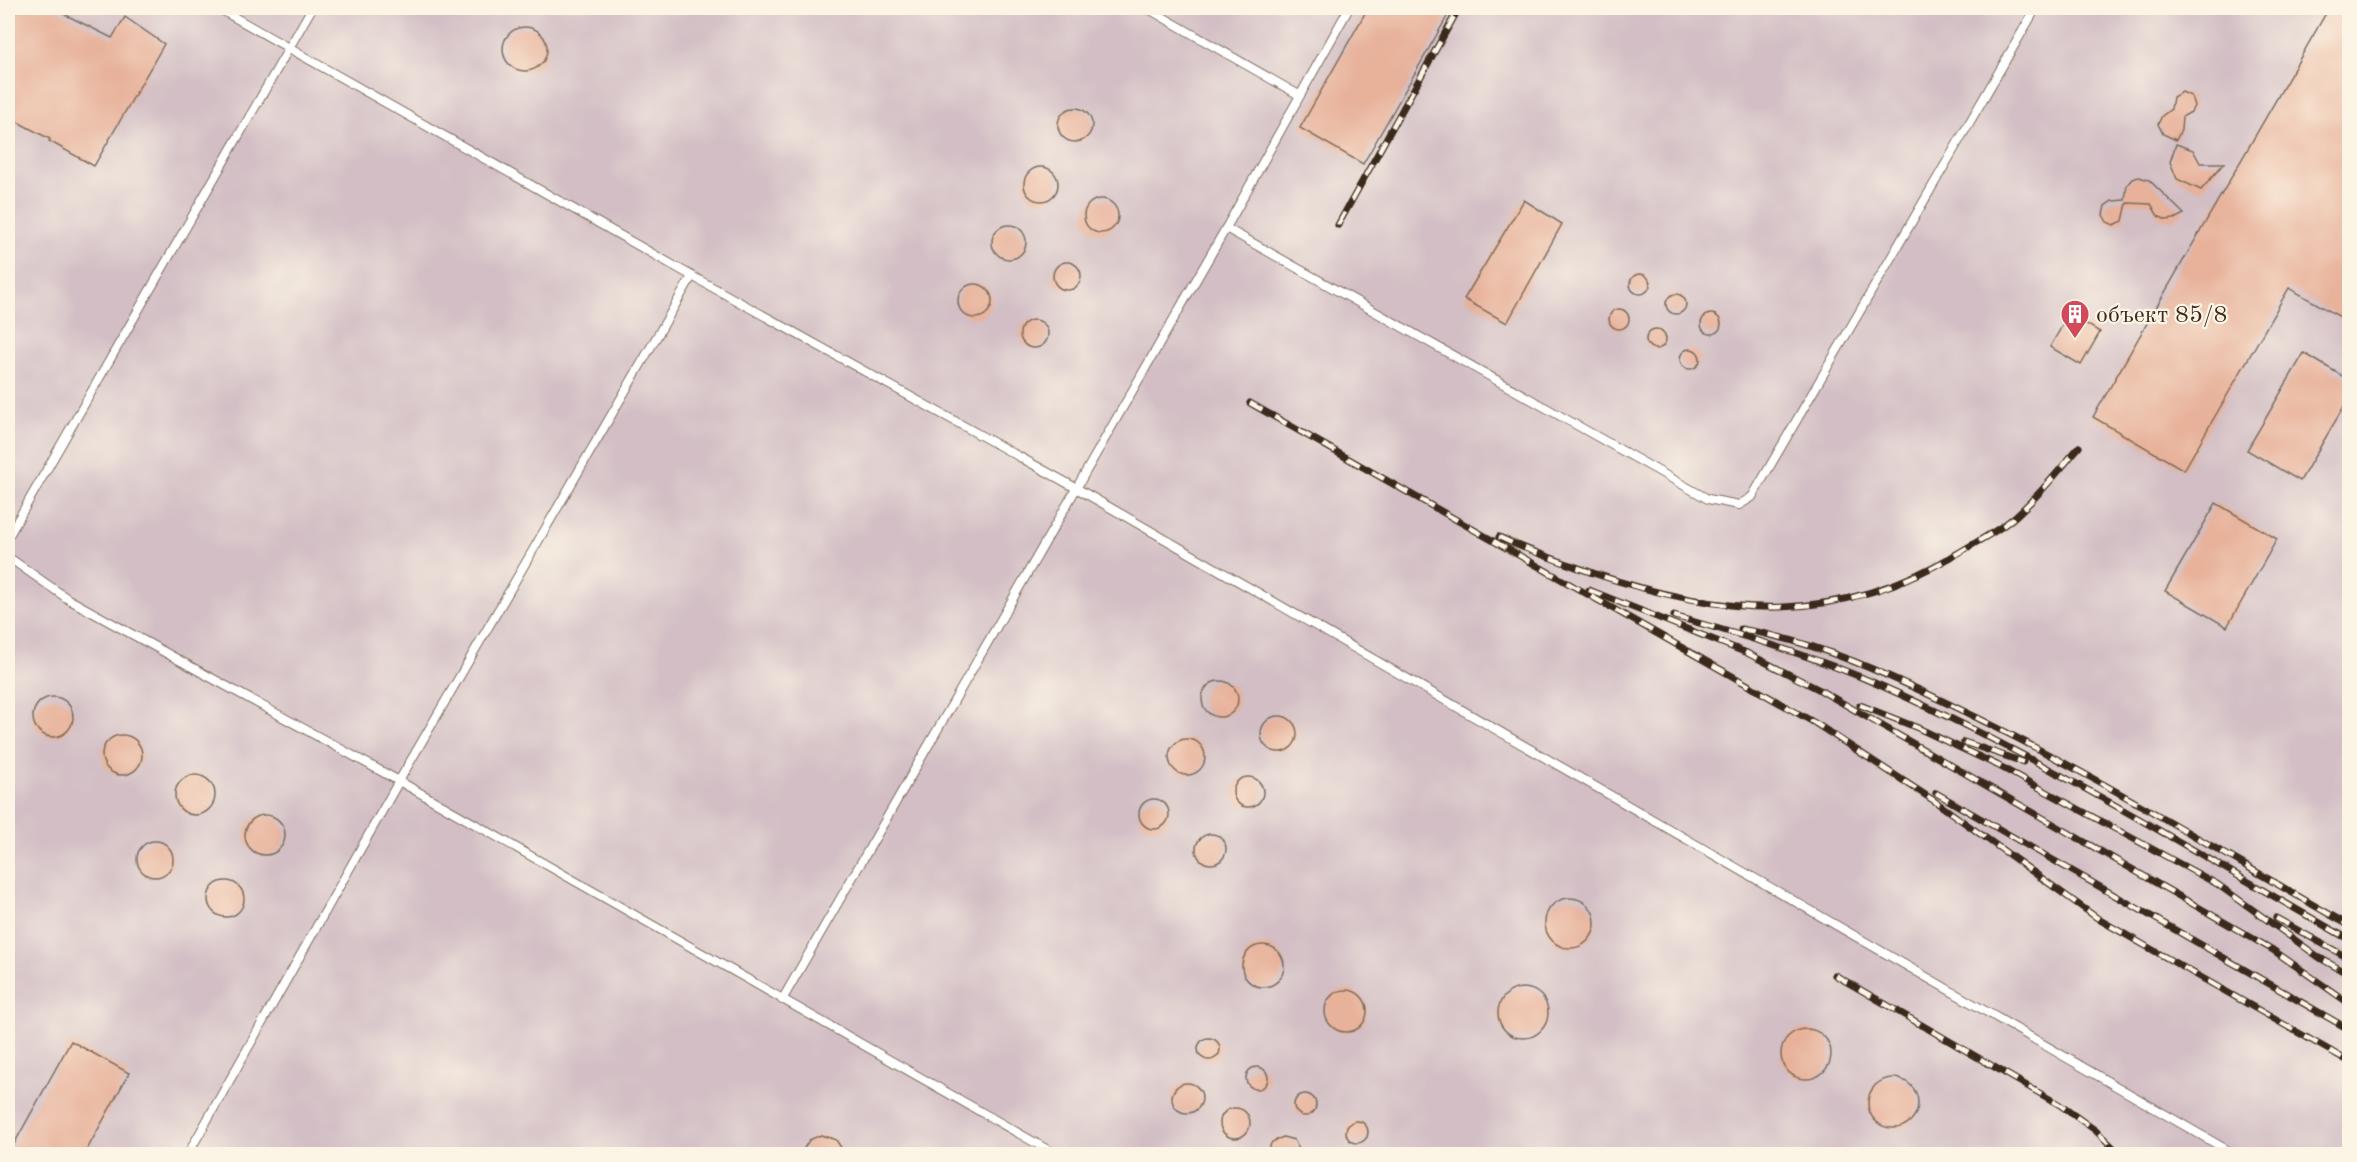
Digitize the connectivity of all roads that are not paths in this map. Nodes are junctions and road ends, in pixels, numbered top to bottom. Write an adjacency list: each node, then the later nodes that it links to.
1 (218, 8): 6 (lane)
2 (312, 8): 6 (lane)
3 (1147, 8): 7 (lane)
4 (1349, 8): 7 (lane)
5 (2036, 8): 8 (lane)
6 (290, 49): 9 (lane); 11 (lane)
7 (1299, 94): 8 (lane)
8 (1226, 228): 10 (lane)
9 (693, 276): 10 (lane); 13 (lane)
10 (1076, 488): 14 (lane); 15 (lane)
11 (8, 537)
12 (8, 557): 13 (lane)
13 (399, 781): 14 (lane); 16 (lane)
14 (782, 1000): 17 (lane)
15 (2218, 1151): 18 (lane)
16 (188, 1155)
17 (1054, 1155)
18 (2234, 1155)

